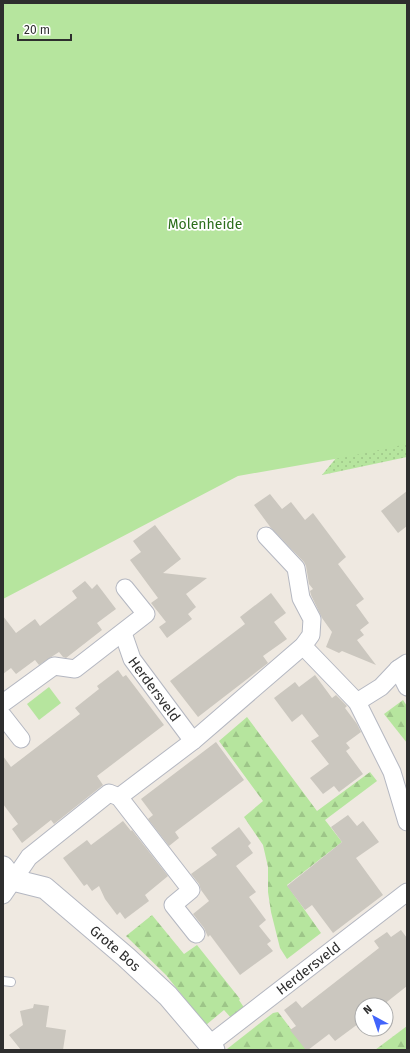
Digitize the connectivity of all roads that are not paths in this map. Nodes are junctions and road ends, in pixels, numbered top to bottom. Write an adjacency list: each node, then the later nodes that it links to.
1 (266, 536): 4 (street)
2 (125, 588): 3 (street)
3 (123, 633): 8 (street); 11 (street, Herdersveld)
4 (303, 646): 7 (street); 11 (street)
5 (403, 666): 6 (street); 7 (street)
6 (407, 687)
7 (357, 702): 13 (street)
8 (3, 703)
9 (3, 716): 10 (street)
10 (21, 739)
11 (193, 741): 12 (street)
12 (118, 797): 14 (street); 16 (street)
13 (407, 822)
14 (6, 881): 17 (street, Grote Bos)
15 (407, 892): 17 (street, Herdersveld)
16 (196, 934)
17 (212, 1047)

